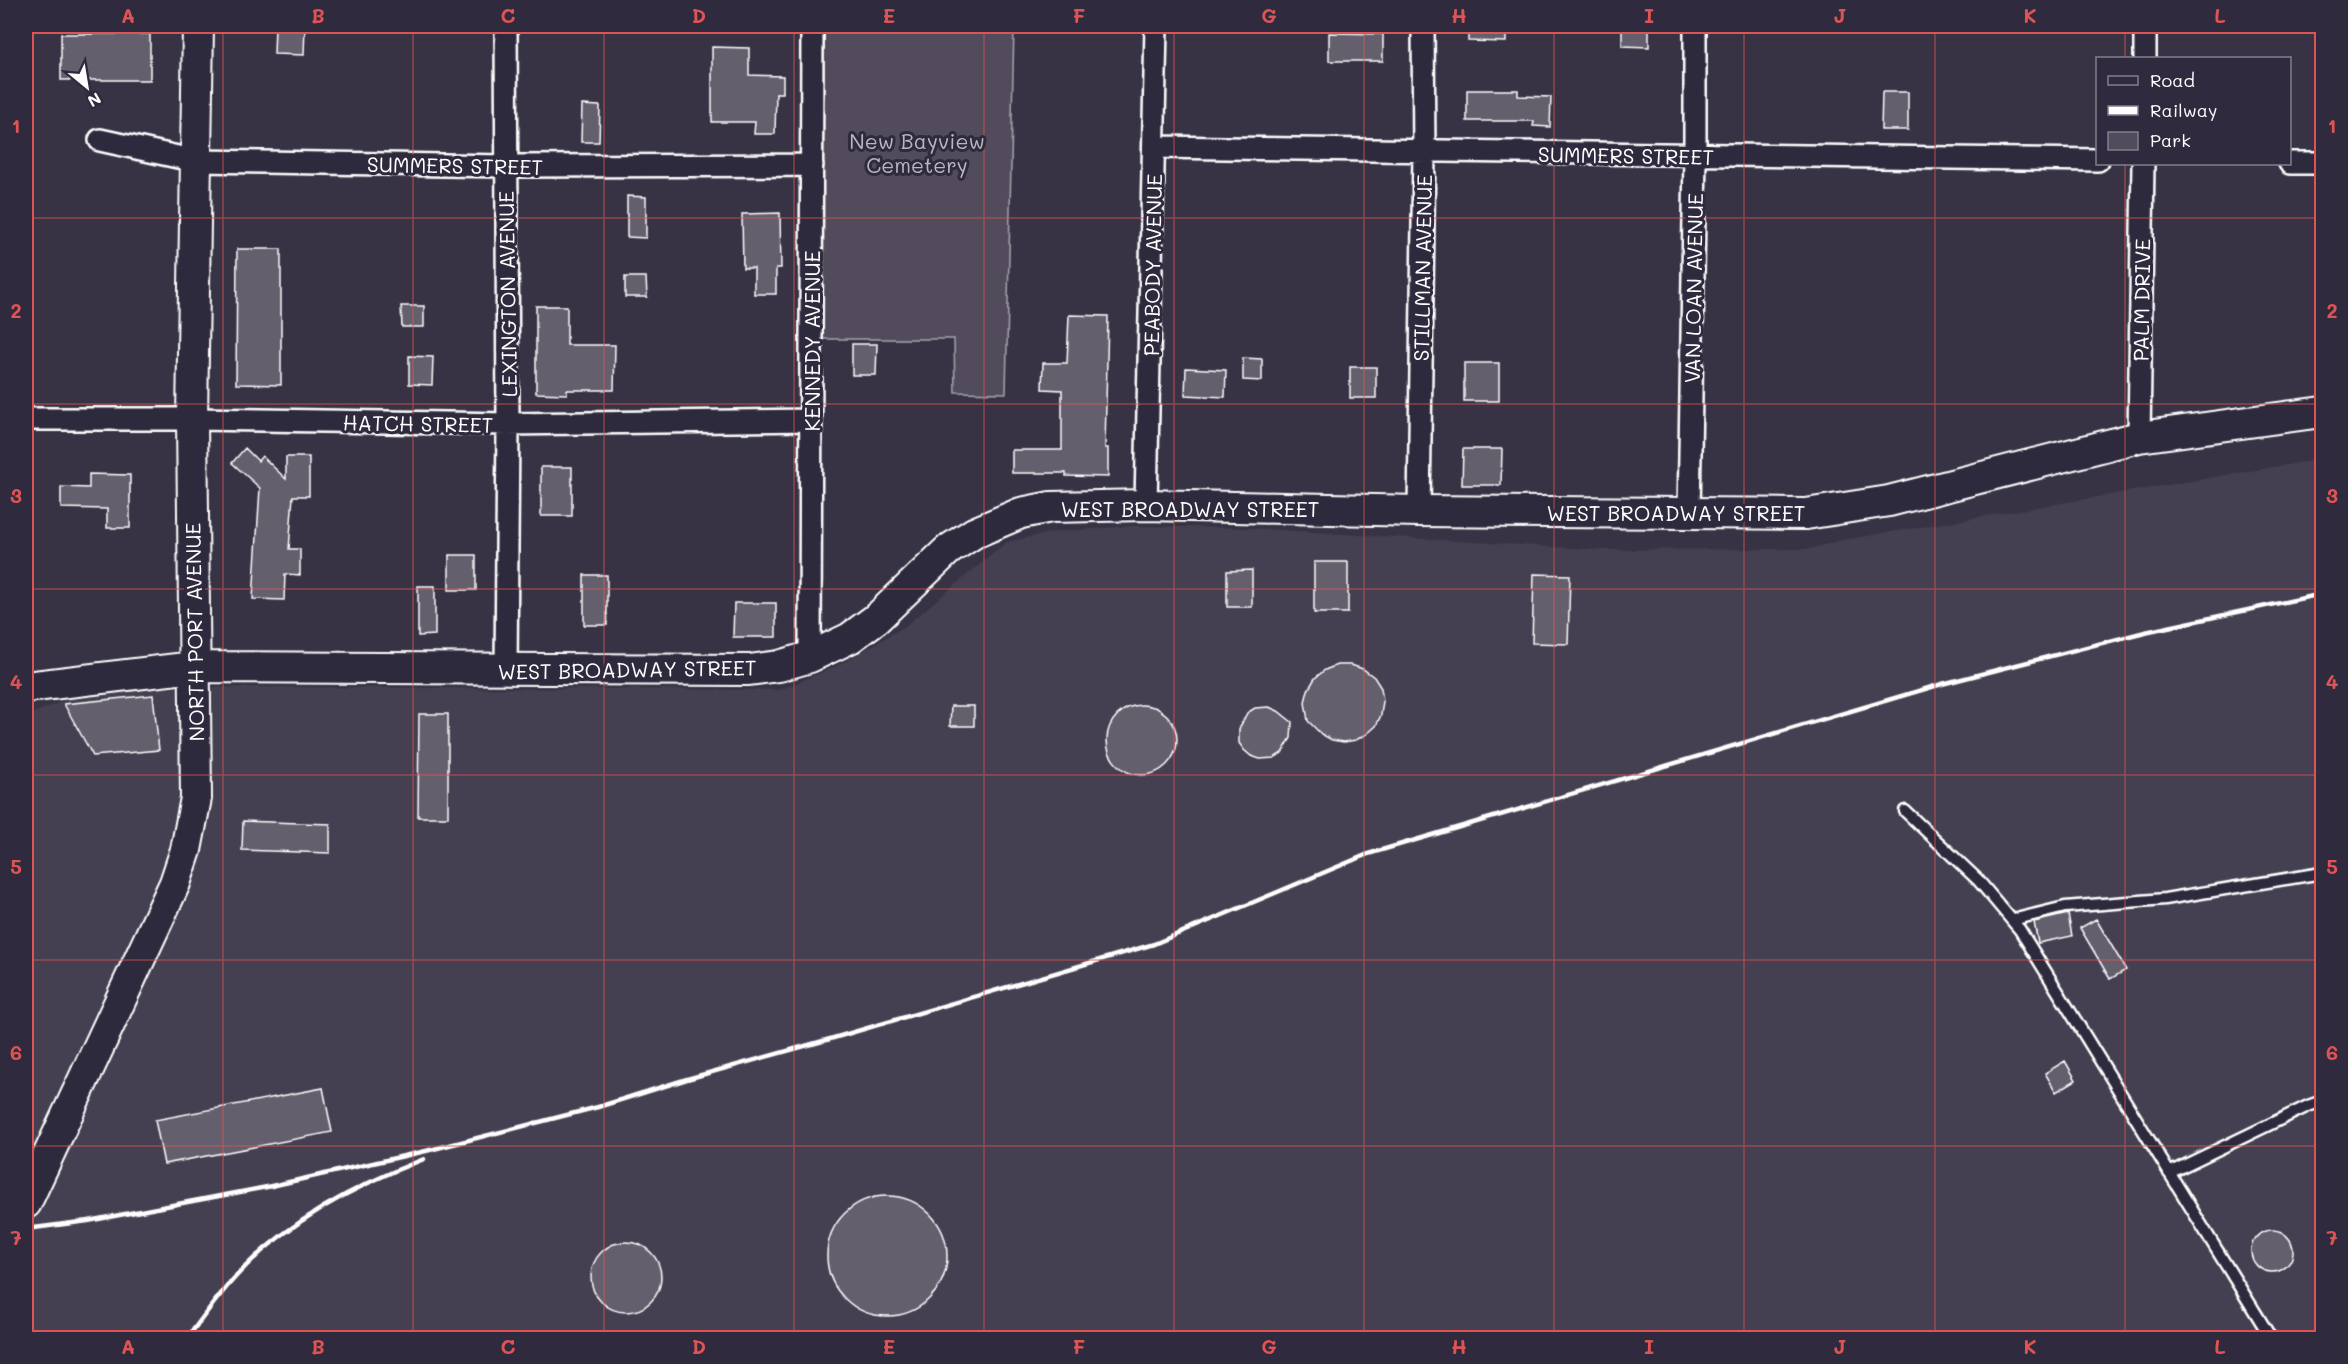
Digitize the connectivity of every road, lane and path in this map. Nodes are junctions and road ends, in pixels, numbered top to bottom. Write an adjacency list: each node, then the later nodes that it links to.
1 (198, 26): 14 (street, NORTH PORT AVENUE)
2 (506, 26): 19 (street, LEXINGTON AVENUE)
3 (812, 26): 17 (street, KENNEDY AVENUE)
4 (1156, 26): 10 (street, PEABODY AVENUE)
5 (1423, 26): 11 (street, STILLMAN AVENUE)
6 (1695, 26): 12 (street, VAN LOAN AVENUE)
7 (2145, 26): 8 (street)
8 (2145, 57)
9 (100, 140): 14 (street, SUMMERS STREET)
10 (1155, 147): 11 (street, SUMMERS STREET); 26 (street, PEABODY AVENUE)
11 (1424, 152): 12 (street, SUMMERS STREET); 27 (street, STILLMAN AVENUE)
12 (1695, 156): 13 (street, SUMMERS STREET); 28 (street, VAN LOAN AVENUE)
13 (2096, 160)
14 (196, 161): 19 (street, SUMMERS STREET); 22 (street, NORTH PORT AVENUE)
15 (2291, 163): 16 (street)
16 (2322, 163)
17 (812, 165): 19 (street, SUMMERS STREET); 23 (street, KENNEDY AVENUE)
18 (2143, 165): 25 (street, PALM DRIVE)
19 (505, 166): 24 (street, LEXINGTON AVENUE)
20 (2322, 412): 25 (street, WEST BROADWAY STREET)
21 (26, 419): 22 (street, HATCH STREET)
22 (192, 419): 24 (street, HATCH STREET); 30 (street, NORTH PORT AVENUE)
23 (811, 420): 24 (street, HATCH STREET); 29 (street, KENNEDY AVENUE)
24 (508, 424): 31 (street, LEXINGTON AVENUE)
25 (2139, 437): 28 (street, WEST BROADWAY STREET)
26 (1146, 505): 27 (street, WEST BROADWAY STREET); 29 (street, WEST BROADWAY STREET)
27 (1419, 511): 28 (street, WEST BROADWAY STREET)
28 (1689, 514)
29 (810, 657): 31 (street, WEST BROADWAY STREET)
30 (194, 667): 31 (street, WEST BROADWAY STREET); 32 (street, WEST BROADWAY STREET); 38 (street, NORTH PORT AVENUE)
31 (506, 671)
32 (26, 687)
33 (1905, 811): 35 (lane)
34 (2322, 873): 35 (lane)
35 (2012, 920): 37 (lane)
36 (2322, 1101): 37 (lane)
37 (2169, 1173): 39 (lane)
38 (26, 1203)
39 (2271, 1338)

